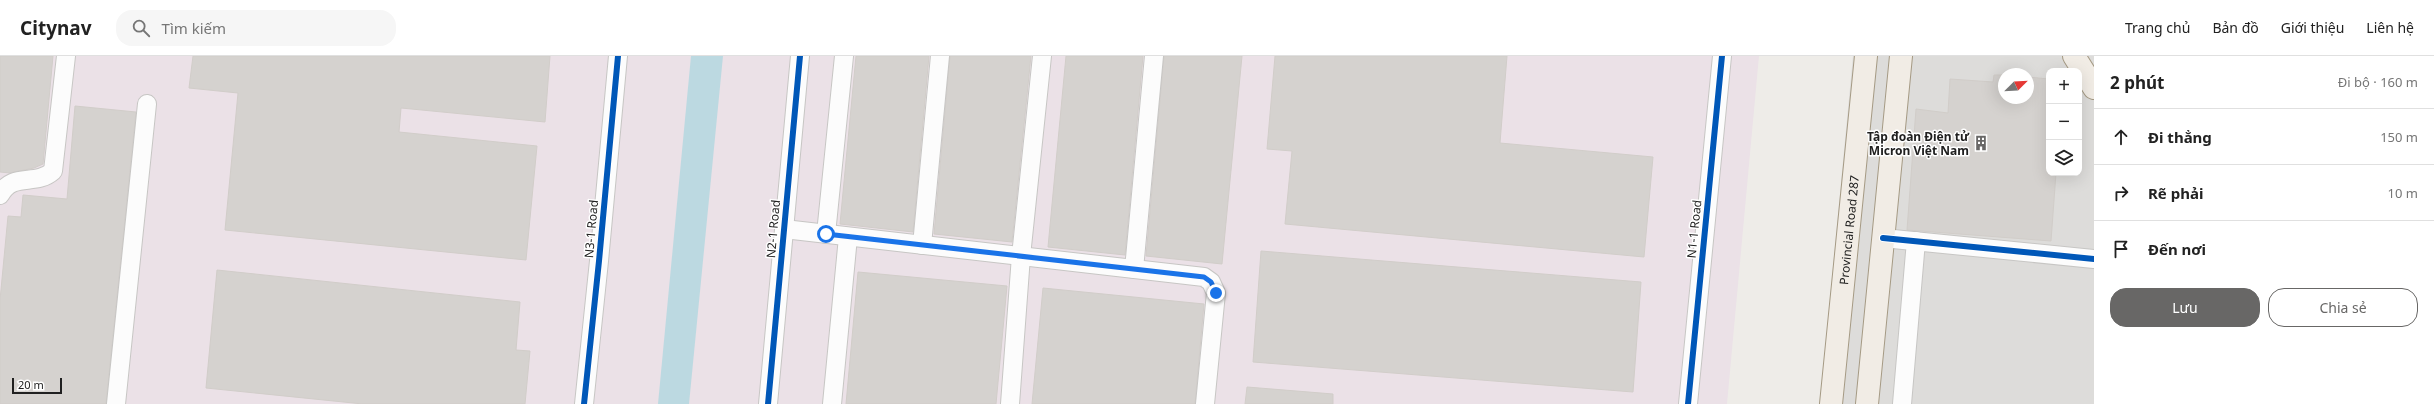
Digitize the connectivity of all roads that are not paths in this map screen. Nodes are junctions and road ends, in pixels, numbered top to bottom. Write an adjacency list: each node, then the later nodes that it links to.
1 (66, 56): 14 (street)
2 (618, 56): 25 (street, N3-1 Road)
3 (800, 56): 15 (street, N2-1 Road)
4 (844, 56): 16 (street)
5 (940, 56): 20 (street)
6 (1042, 56): 21 (street)
7 (1154, 56): 23 (street)
8 (1722, 56): 30 (street, N1-1 Road)
9 (1866, 56): 31 (main road, Provincial Road 287)
10 (1901, 56): 18 (main road)
11 (2074, 56): 12 (main road)
12 (2094, 88)
13 (147, 104): 24 (street)
14 (0, 196)
15 (784, 229): 16 (street); 26 (street, N2-1 Road)
16 (826, 234): 17 (street)
17 (848, 237): 20 (street); 27 (street)
18 (1883, 238): 19 (street); 32 (main road)
19 (1916, 241): 22 (street); 33 (street)
20 (922, 245): 21 (street)
21 (1021, 256): 23 (street); 28 (street)
22 (2094, 260)
23 (1134, 269): 29 (street)
24 (116, 404)
25 (584, 404)
26 (768, 404)
27 (832, 404)
28 (1010, 404)
29 (1205, 404)
30 (1688, 404)
31 (1832, 404)
32 (1867, 404)
33 (1902, 404)

